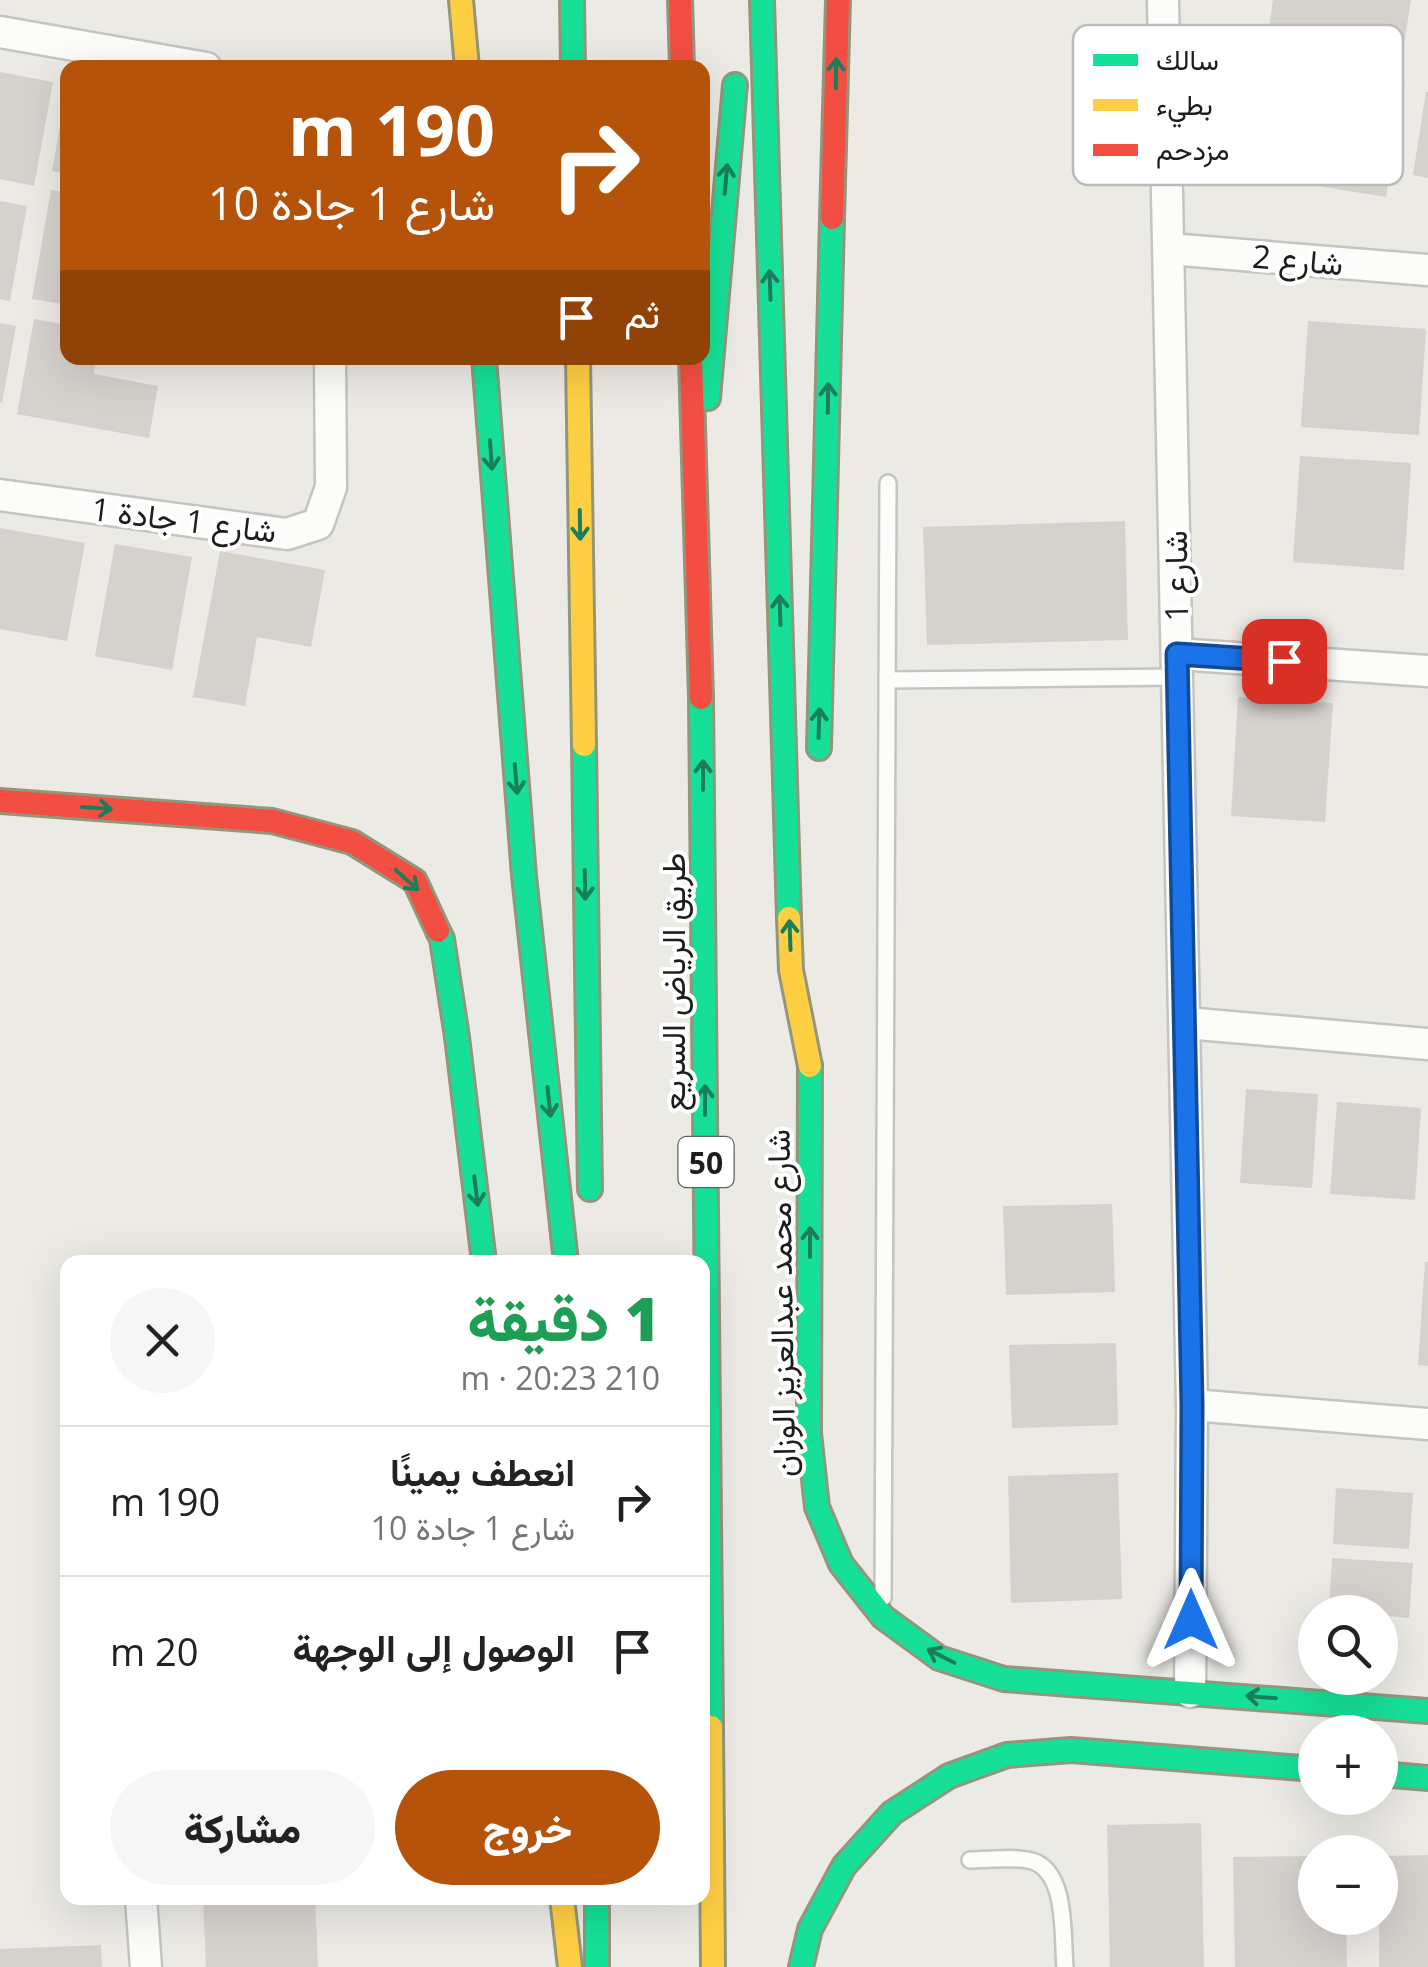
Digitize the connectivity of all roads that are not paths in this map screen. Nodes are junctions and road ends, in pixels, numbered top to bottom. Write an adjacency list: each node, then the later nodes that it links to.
1 (461, 0): 12 (main road)
2 (471, 0): 13 (main road)
3 (572, 0): 14 (main road)
4 (680, 0): 15 (main road)
5 (762, 0): 36 (main road, one-way to 5)
6 (838, 0): 31 (main road, one-way to 6)
7 (1164, 0): 8 (street, شارع 1)
8 (1165, 25)
9 (0, 32): 11 (street)
10 (737, 59): 19 (main road, one-way to 10)
11 (160, 60)
12 (468, 60)
13 (469, 60)
14 (574, 60)
15 (682, 60)
16 (1168, 185): 17 (street, شارع 1)
17 (1169, 248): 18 (street, شارع 2); 27 (street, شارع 1)
18 (1428, 270)
19 (710, 362)
20 (330, 365): 26 (street, شارع 1 جادة 1)
21 (485, 365): 39 (main road, one-way to 39)
22 (578, 365): 37 (main road, one-way to 37)
23 (691, 365): 30 (main road, طريق الرياض السريع / 50)
24 (710, 365): 30 (main road, one-way to 24)
25 (888, 482): 29 (lane)
26 (0, 496)
27 (1177, 666): 28 (street); 29 (lane); 34 (street, شارع 1)
28 (1428, 671)
29 (887, 680): 43 (lane)
30 (702, 731): 40 (main road, طريق الرياض السريع / 50, one-way to 30)
31 (818, 767)
32 (0, 802): 38 (main road, one-way to 38)
33 (813, 966): 36 (main road)
34 (1186, 1023): 35 (street); 41 (street, شارع 1)
35 (1428, 1044)
36 (810, 1066): 43 (main road, شارع محمد عبدالعزيز الوزان, one-way to 36)
37 (590, 1204)
38 (483, 1255)
39 (565, 1255)
40 (707, 1255)
41 (1192, 1405): 42 (street); 46 (street, شارع 1)
42 (1428, 1424)
43 (883, 1617): 45 (main road, شارع محمد عبدالعزيز الوزان, one-way to 43)
44 (710, 1630): 59 (main road, طريق الرياض السريع / 50, one-way to 44)
45 (1075, 1683): 46 (main road, شارع محمد عبدالعزيز الوزان); 48 (main road)
46 (1190, 1692): 47 (main road, شارع محمد عبدالعزيز الوزان, one-way to 46)
47 (1428, 1711)
48 (1070, 1750): 49 (main road); 60 (main road)
49 (1298, 1768)
50 (1398, 1776): 51 (main road)
51 (1428, 1778)
52 (970, 1860): 61 (lane)
53 (142, 1905): 56 (street)
54 (563, 1905): 57 (main road)
55 (597, 1905): 58 (main road)
56 (146, 1967)
57 (570, 1967)
58 (598, 1967)
59 (713, 1967)
60 (801, 1967)
61 (1065, 1967)

